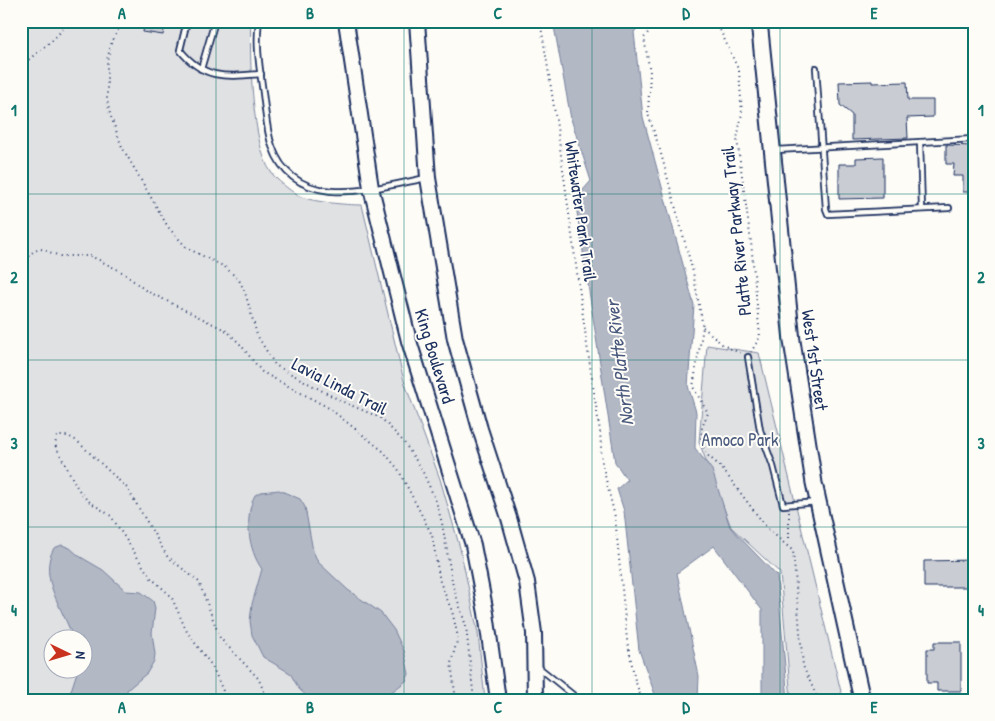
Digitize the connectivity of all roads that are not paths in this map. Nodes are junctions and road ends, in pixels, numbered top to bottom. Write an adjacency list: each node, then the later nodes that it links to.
1 (187, 21): 8 (lane)
2 (215, 21): 8 (lane)
3 (259, 21): 9 (lane)
4 (346, 21): 15 (street, King Boulevard)
5 (417, 21): 14 (street, King Boulevard)
6 (759, 21): 13 (main road, West 1st Street)
7 (816, 68): 12 (lane)
8 (201, 69): 9 (lane)
9 (261, 74): 15 (lane)
10 (974, 139): 11 (lane)
11 (920, 142): 12 (lane); 17 (lane)
12 (821, 147): 13 (lane); 17 (lane)
13 (772, 150): 19 (main road, West 1st Street)
14 (428, 178): 15 (lane); 20 (street, King Boulevard)
15 (371, 188): 21 (street, King Boulevard)
16 (949, 208): 17 (lane)
17 (922, 209)
18 (748, 357): 19 (lane)
19 (818, 502): 24 (main road, West 1st Street)
20 (535, 664): 22 (street, King Boulevard); 23 (lane)
21 (498, 700)
22 (535, 700)
23 (574, 700)
24 (862, 700)

